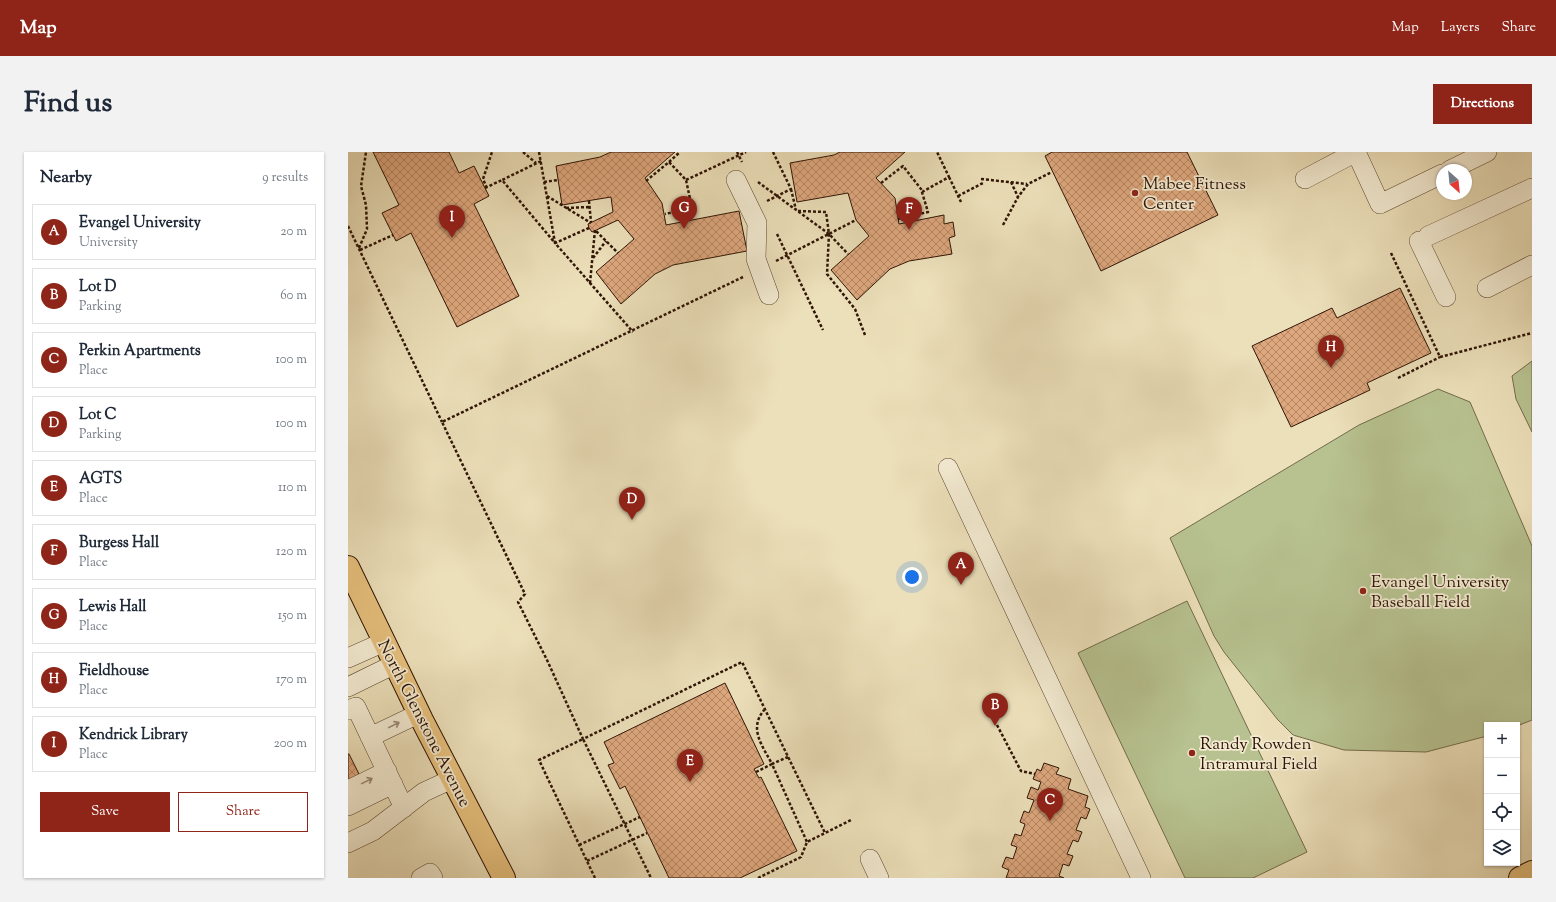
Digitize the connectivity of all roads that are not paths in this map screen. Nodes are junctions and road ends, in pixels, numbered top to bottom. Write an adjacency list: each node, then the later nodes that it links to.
1 (1356, 152): 5 (lane); 6 (lane)
2 (1487, 152): 3 (lane)
3 (1462, 164)
4 (745, 176): 10 (lane)
5 (1436, 177)
6 (1305, 179)
7 (1532, 188): 11 (lane)
8 (1532, 265): 9 (lane)
9 (1487, 288)
10 (769, 295)
11 (1446, 297)
12 (948, 468): 34 (lane)
13 (348, 567): 14 (main road, North Glenstone Avenue)
14 (353, 590): 15 (main road, North Glenstone Avenue)
15 (384, 642): 16 (lane); 17 (main road, North Glenstone Avenue)
16 (348, 658)
17 (395, 664): 18 (lane); 20 (main road, North Glenstone Avenue)
18 (348, 687)
19 (351, 702): 21 (lane)
20 (418, 714): 21 (lane, one-way to 20); 23 (main road, North Glenstone Avenue)
21 (370, 737): 22 (lane)
22 (390, 778): 24 (lane, one-way to 22); 25 (lane); 26 (lane)
23 (452, 779): 26 (lane); 32 (main road, North Glenstone Avenue)
24 (348, 790)
25 (348, 806)
26 (404, 808): 27 (lane)
27 (348, 843)
28 (870, 860): 33 (lane)
29 (1532, 872): 35 (main road)
30 (421, 878): 31 (lane)
31 (433, 878)
32 (504, 878)
33 (879, 878)
34 (1141, 878)
35 (1520, 878)

